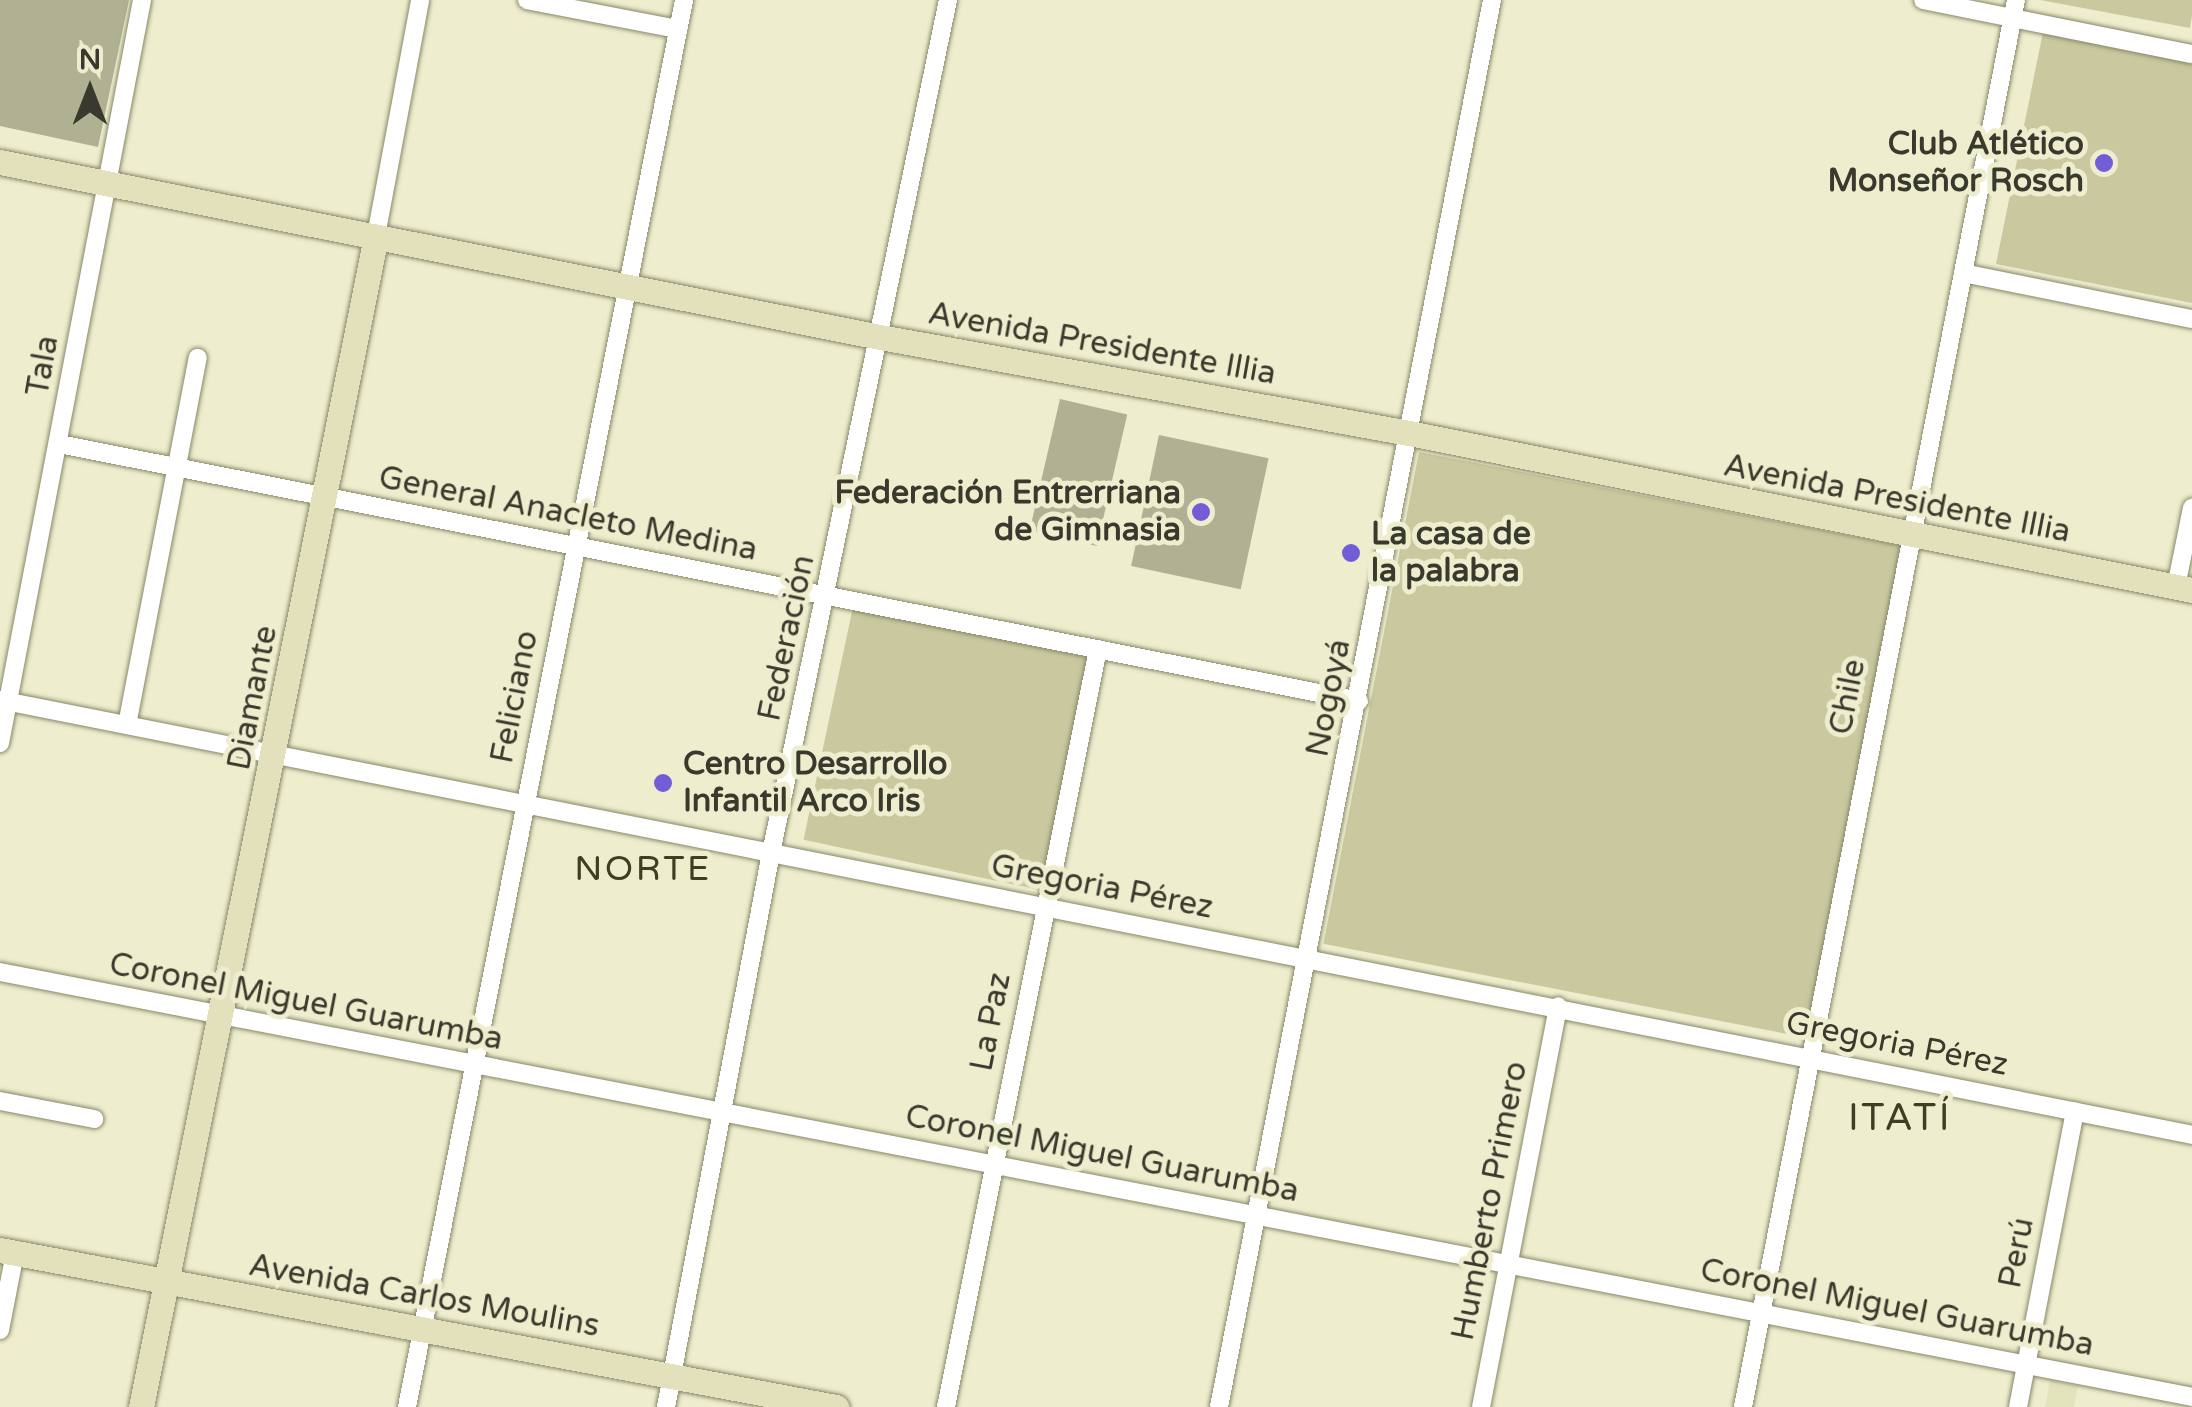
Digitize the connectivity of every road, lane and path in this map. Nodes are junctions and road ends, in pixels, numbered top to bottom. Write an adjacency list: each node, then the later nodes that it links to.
1 (142, 0): 12 (street, Tala)
2 (420, 0): 13 (street, Diamante)
3 (527, 0): 9 (street)
4 (684, 0): 9 (street, Feliciano)
5 (948, 0): 17 (street, Federación)
6 (1492, 0): 19 (street, Nogoyá)
7 (1923, 0): 8 (street)
8 (2014, 9): 10 (street); 14 (street, Chile)
9 (678, 29): 15 (street, Feliciano)
10 (2192, 54)
11 (0, 162): 12 (main road, Avenida Presidente Illia)
12 (107, 183): 13 (main road, Avenida Presidente Illia); 20 (street, Tala)
13 (376, 236): 15 (main road, Avenida Presidente Illia); 22 (main road, Diamante)
14 (1963, 274): 16 (street); 24 (street, Chile)
15 (626, 286): 17 (main road, Avenida Presidente Illia); 25 (street, Feliciano)
16 (2192, 319)
17 (880, 337): 19 (main road, Avenida Presidente Illia); 27 (street, Federación)
18 (198, 358): 21 (street)
19 (1409, 433): 24 (main road, Avenida Presidente Illia); 29 (street, Nogoyá)
20 (59, 444): 21 (street, General Anacleto Medina); 30 (street, Tala)
21 (178, 468): 22 (street, General Anacleto Medina); 31 (street)
22 (326, 497): 25 (street, General Anacleto Medina); 33 (main road, Diamante)
23 (2192, 508): 26 (street)
24 (1910, 537): 26 (main road, Avenida Presidente Illia); 41 (street, Chile)
25 (576, 547): 27 (street, General Anacleto Medina); 34 (street, Feliciano)
26 (2184, 588)
27 (828, 596): 28 (street, General Anacleto Medina); 35 (street, Federación)
28 (1098, 650): 29 (street, General Anacleto Medina); 36 (street, La Paz)
29 (1359, 700): 37 (street, Nogoyá)
30 (4, 701): 31 (street, Gregoria Pérez); 32 (street, Tala)
31 (127, 725): 33 (street, Gregoria Pérez)
32 (0, 743)
33 (276, 752): 34 (street, Gregoria Pérez); 40 (main road, Diamante)
34 (524, 802): 35 (street, Gregoria Pérez); 42 (street, Feliciano)
35 (772, 853): 36 (street, Gregoria Pérez); 45 (street, Federación)
36 (1045, 906): 37 (street, Gregoria Pérez); 48 (street, La Paz)
37 (1308, 958): 39 (street, Gregoria Pérez); 49 (street, Nogoyá)
38 (0, 972): 40 (street, Coronel Miguel Guarumba)
39 (1558, 1006): 41 (street, Gregoria Pérez); 51 (street, Humberto Primero)
40 (222, 1017): 42 (street, Coronel Miguel Guarumba); 52 (main road, Diamante)
41 (1808, 1057): 44 (street, Gregoria Pérez); 53 (street, Chile)
42 (473, 1065): 45 (street, Coronel Miguel Guarumba); 54 (street, Feliciano)
43 (0, 1101): 46 (street)
44 (2075, 1111): 47 (street, Gregoria Pérez); 56 (street, Perú)
45 (723, 1114): 48 (street, Coronel Miguel Guarumba); 57 (street, Federación)
46 (94, 1118)
47 (2192, 1135)
48 (993, 1164): 49 (street, Coronel Miguel Guarumba); 63 (street, La Paz)
49 (1256, 1213): 51 (street, Coronel Miguel Guarumba); 64 (street, Nogoyá)
50 (7, 1252): 52 (main road, Avenida Carlos Moulins); 55 (street)
51 (1508, 1262): 53 (street, Coronel Miguel Guarumba); 65 (street, Humberto Primero)
52 (166, 1282): 54 (main road, Avenida Carlos Moulins); 59 (main road, Diamante)
53 (1761, 1311): 56 (street, Coronel Miguel Guarumba); 66 (street, Chile)
54 (422, 1328): 57 (main road, Avenida Carlos Moulins); 60 (street, Feliciano)
55 (0, 1330)
56 (2026, 1364): 58 (street, Coronel Miguel Guarumba); 67 (street, Perú)
57 (672, 1374): 61 (street, Federación); 62 (main road, Avenida Carlos Moulins)
58 (2192, 1398)
59 (141, 1407)
60 (407, 1407)
61 (666, 1407)
62 (836, 1407)
63 (946, 1407)
64 (1219, 1407)
65 (1480, 1407)
66 (1743, 1407)
67 (2018, 1407)

